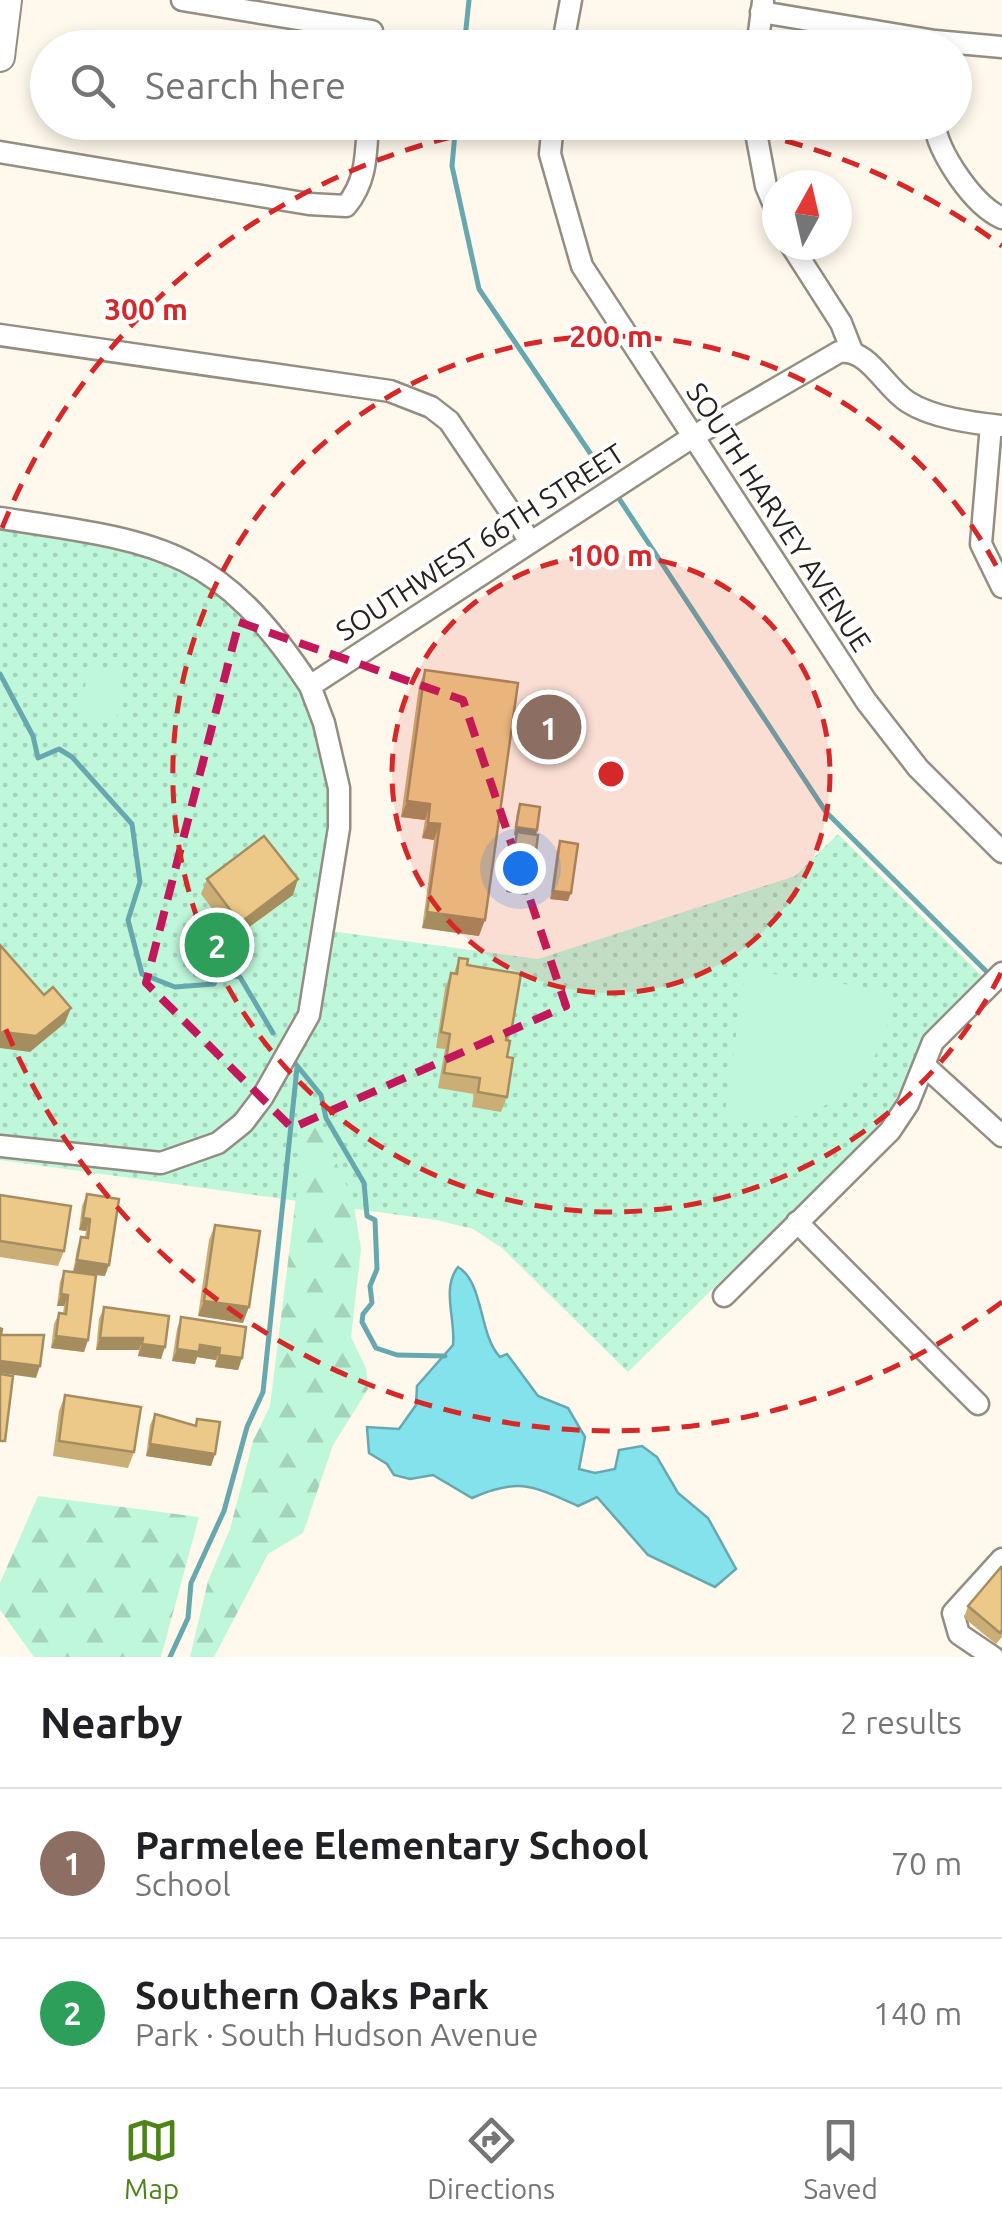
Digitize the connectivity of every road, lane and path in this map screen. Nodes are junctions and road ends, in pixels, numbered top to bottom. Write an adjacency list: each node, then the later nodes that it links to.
1 (8, 0): 10 (main road)
2 (182, 0): 5 (street)
3 (571, 0): 6 (street)
4 (762, 6): 7 (street)
5 (328, 30)
6 (565, 30)
7 (871, 30)
8 (972, 45): 9 (street)
9 (1002, 46)
10 (0, 57)
11 (366, 140): 15 (street)
12 (552, 140): 22 (street, SOUTH HARVEY AVENUE)
13 (757, 140): 16 (street)
14 (938, 140): 17 (street)
15 (0, 152)
16 (763, 170)
17 (1002, 218)
18 (801, 260): 20 (street)
19 (0, 335): 24 (street)
20 (852, 350): 21 (street); 22 (street, SOUTHWEST 66TH STREET)
21 (996, 426): 25 (street)
22 (694, 436): 24 (street, SOUTHWEST 66TH STREET); 27 (street, SOUTH HARVEY AVENUE)
23 (0, 518): 26 (street)
24 (530, 541): 26 (street, SOUTHWEST 66TH STREET)
25 (1002, 587)
26 (310, 686): 31 (street)
27 (1002, 852)
28 (1002, 974): 29 (street)
29 (926, 1066): 30 (street); 32 (street)
30 (1002, 1136)
31 (0, 1146)
32 (797, 1222): 33 (street); 34 (street)
33 (724, 1296)
34 (978, 1404)
35 (1002, 1559): 36 (street)
36 (993, 1657)

